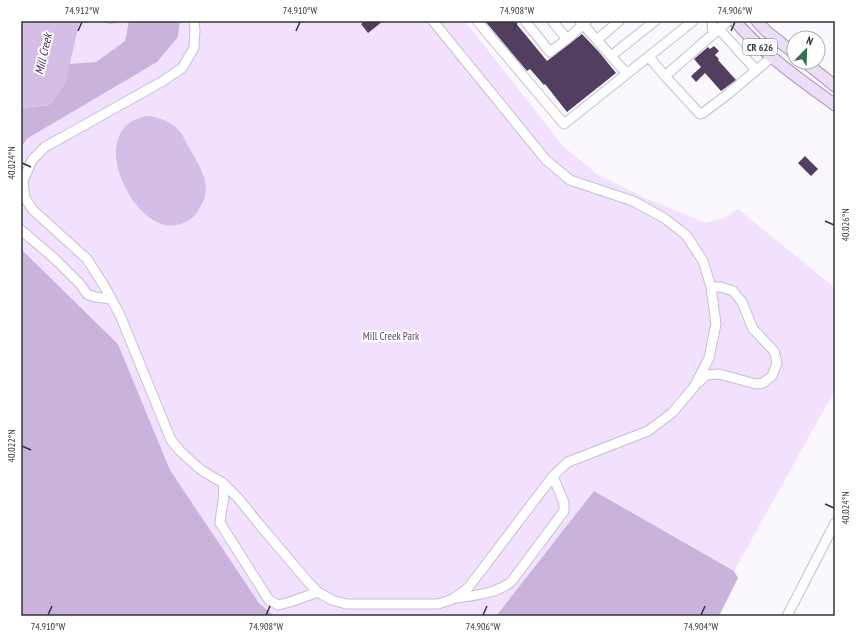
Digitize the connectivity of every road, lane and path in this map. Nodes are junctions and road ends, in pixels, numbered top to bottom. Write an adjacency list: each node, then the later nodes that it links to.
1 (194, 21): 27 (street)
2 (433, 21): 29 (street)
3 (477, 21): 23 (street)
4 (525, 21): 15 (street)
5 (552, 21): 15 (street)
6 (619, 21): 16 (street)
7 (655, 21): 18 (street)
8 (693, 21): 19 (street)
9 (712, 21): 14 (street)
10 (728, 21): 14 (street)
11 (735, 21): 20 (main road, CR 626)
12 (757, 21): 17 (main road, CR 626)
13 (583, 22): 15 (street); 16 (street)
14 (716, 31): 21 (street); 24 (street)
15 (567, 39)
16 (596, 40): 18 (street)
17 (786, 46)
18 (611, 56): 23 (street)
19 (649, 56): 23 (street); 24 (street)
20 (772, 57): 21 (street); 26 (main road, CR 626)
21 (756, 70): 24 (street)
22 (815, 70): 25 (main road)
23 (627, 74)
24 (665, 76)
25 (835, 86)
26 (835, 105)
27 (23, 200): 30 (street)
28 (21, 230): 30 (street)
29 (711, 287): 31 (street); 31 (street)
30 (111, 299): 33 (street)
31 (694, 387): 32 (street)
32 (553, 476): 36 (street); 36 (street)
33 (222, 483): 35 (street); 35 (street)
34 (835, 522): 37 (street)
35 (318, 592): 36 (street)
36 (453, 599)
37 (787, 616)

